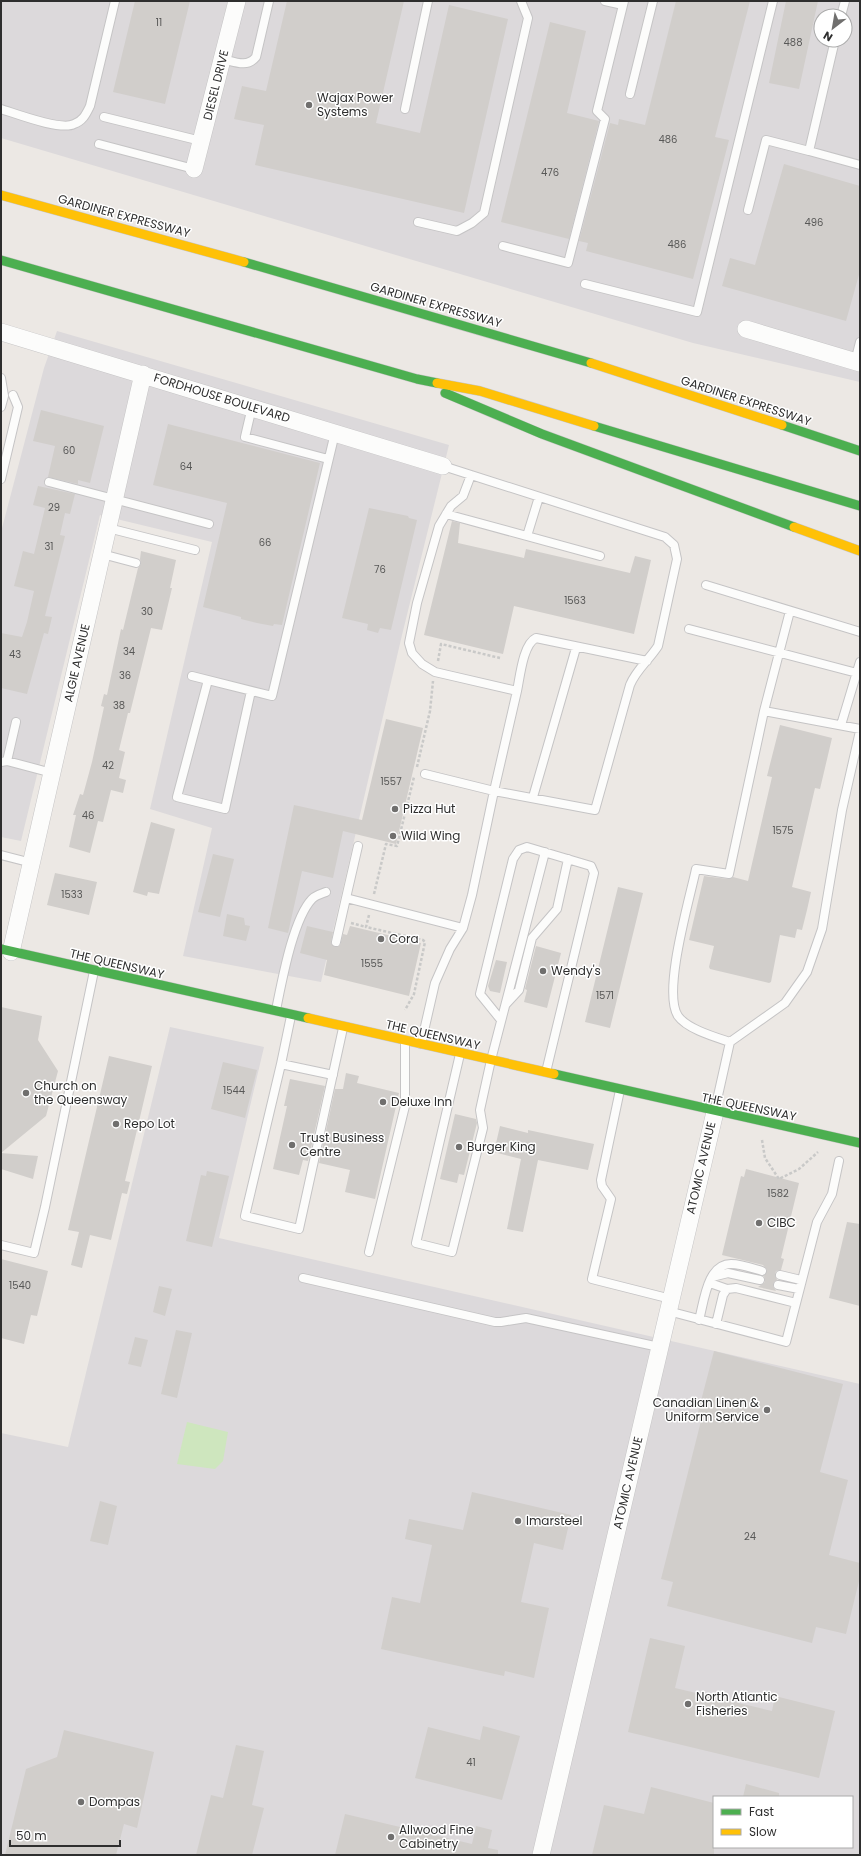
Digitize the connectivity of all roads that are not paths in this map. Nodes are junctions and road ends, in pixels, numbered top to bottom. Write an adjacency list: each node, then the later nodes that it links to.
1 (115, 1): 14 (lane)
2 (237, 1): 11 (street, DIESEL DRIVE)
3 (269, 1): 11 (lane)
4 (428, 1): 13 (lane)
5 (521, 1): 23 (lane)
6 (605, 1): 9 (lane)
7 (653, 1): 12 (lane)
8 (773, 1): 26 (lane)
9 (624, 3): 24 (lane)
10 (833, 48): 18 (lane)
11 (222, 59): 16 (street, DIESEL DRIVE)
12 (630, 94)
13 (405, 109)
14 (1, 110)
15 (104, 117): 16 (lane)
16 (201, 141): 20 (street, DIESEL DRIVE)
17 (99, 144): 20 (lane)
18 (809, 151): 19 (lane); 22 (lane)
19 (860, 165)
20 (194, 169)
21 (1, 195): 38 (main road, GARDINER EXPRESSWAY)
22 (748, 210)
23 (418, 222)
24 (503, 246)
25 (1, 260): 33 (main road)
26 (585, 284)
27 (746, 328): 30 (street)
28 (1, 332): 31 (street, FORDHOUSE BOULEVARD)
29 (860, 342): 30 (lane)
30 (858, 363)
31 (143, 374): 36 (street, FORDHOUSE BOULEVARD); 45 (street, ALGIE AVENUE)
32 (1, 378): 35 (lane)
33 (417, 379): 46 (main road); 52 (main road)
34 (13, 395): 42 (lane)
35 (1, 407)
36 (252, 407): 37 (street, FORDHOUSE BOULEVARD); 39 (lane)
37 (335, 433): 39 (lane); 40 (street, FORDHOUSE BOULEVARD)
38 (860, 451)
39 (328, 459): 67 (lane)
40 (443, 466): 41 (lane)
41 (471, 475): 44 (lane); 47 (lane)
42 (1, 480)
43 (49, 482): 45 (lane)
44 (539, 497): 50 (lane); 62 (lane)
45 (114, 499): 48 (lane); 49 (street, ALGIE AVENUE)
46 (860, 506)
47 (446, 514): 50 (lane); 68 (lane)
48 (209, 524)
49 (108, 528): 51 (lane); 53 (street, ALGIE AVENUE)
50 (528, 536): 54 (lane)
51 (195, 550)
52 (860, 551)
53 (102, 554): 55 (lane); 74 (street, ALGIE AVENUE)
54 (600, 556)
55 (136, 563)
56 (706, 585): 57 (lane)
57 (790, 611): 59 (lane); 61 (lane)
58 (690, 629): 61 (lane)
59 (860, 632)
60 (576, 648): 62 (lane); 68 (lane); 77 (lane)
61 (779, 653): 64 (lane); 69 (lane)
62 (647, 661): 77 (lane)
63 (860, 662): 64 (lane)
64 (857, 673): 71 (lane)
65 (192, 676): 66 (lane)
66 (208, 680): 67 (lane); 67 (lane)
67 (251, 691)
68 (516, 691): 76 (lane)
69 (764, 711): 71 (lane); 95 (lane)
70 (16, 722): 73 (lane)
71 (841, 725): 72 (lane)
72 (860, 730): 95 (lane)
73 (4, 762): 74 (lane)
74 (52, 773): 82 (street, ALGIE AVENUE)
75 (425, 774): 76 (lane)
76 (494, 791): 77 (lane); 85 (lane)
77 (533, 797)
78 (358, 846): 84 (lane)
79 (545, 852): 81 (lane); 89 (lane); 92 (lane)
80 (1, 856): 82 (lane)
81 (568, 859): 89 (lane); 100 (lane)
82 (32, 863): 87 (street, ALGIE AVENUE)
83 (326, 892): 90 (lane)
84 (346, 898): 85 (lane); 86 (lane)
85 (464, 928): 96 (lane)
86 (336, 942)
87 (6, 951): 88 (main road, THE QUEENSWAY)
88 (94, 972): 90 (main road, THE QUEENSWAY); 106 (lane)
89 (504, 1006): 92 (lane)
90 (276, 1012): 91 (main road, THE QUEENSWAY)
91 (291, 1016): 93 (main road, THE QUEENSWAY); 99 (lane)
92 (501, 1020): 98 (lane)
93 (343, 1027): 94 (main road, THE QUEENSWAY); 101 (lane)
94 (405, 1041): 96 (main road, THE QUEENSWAY); 107 (lane)
95 (730, 1042): 103 (lane)
96 (420, 1045): 97 (main road, THE QUEENSWAY)
97 (460, 1054): 98 (main road, THE QUEENSWAY); 98 (lane)
98 (491, 1060): 100 (main road, THE QUEENSWAY)
99 (281, 1064): 101 (lane); 101 (lane)
100 (546, 1072): 102 (main road, THE QUEENSWAY)
101 (333, 1075)
102 (620, 1090): 103 (main road, THE QUEENSWAY); 118 (lane)
103 (715, 1112): 104 (main road, THE QUEENSWAY); 118 (street, ATOMIC AVENUE)
104 (860, 1143)
105 (839, 1161): 113 (lane)
106 (1, 1245)
107 (369, 1252)
108 (762, 1271): 111 (lane)
109 (780, 1275): 113 (lane)
110 (303, 1278): 121 (lane)
111 (711, 1280): 112 (lane); 115 (lane); 119 (lane)
112 (760, 1280)
113 (802, 1280): 116 (lane)
114 (778, 1285): 116 (lane)
115 (727, 1289): 117 (lane); 120 (lane)
116 (799, 1289): 117 (lane)
117 (796, 1304): 120 (lane)
118 (669, 1305): 119 (lane); 121 (street, ATOMIC AVENUE)
119 (699, 1320): 120 (lane)
120 (716, 1324)
121 (660, 1347): 122 (street, ATOMIC AVENUE)
122 (541, 1855)

